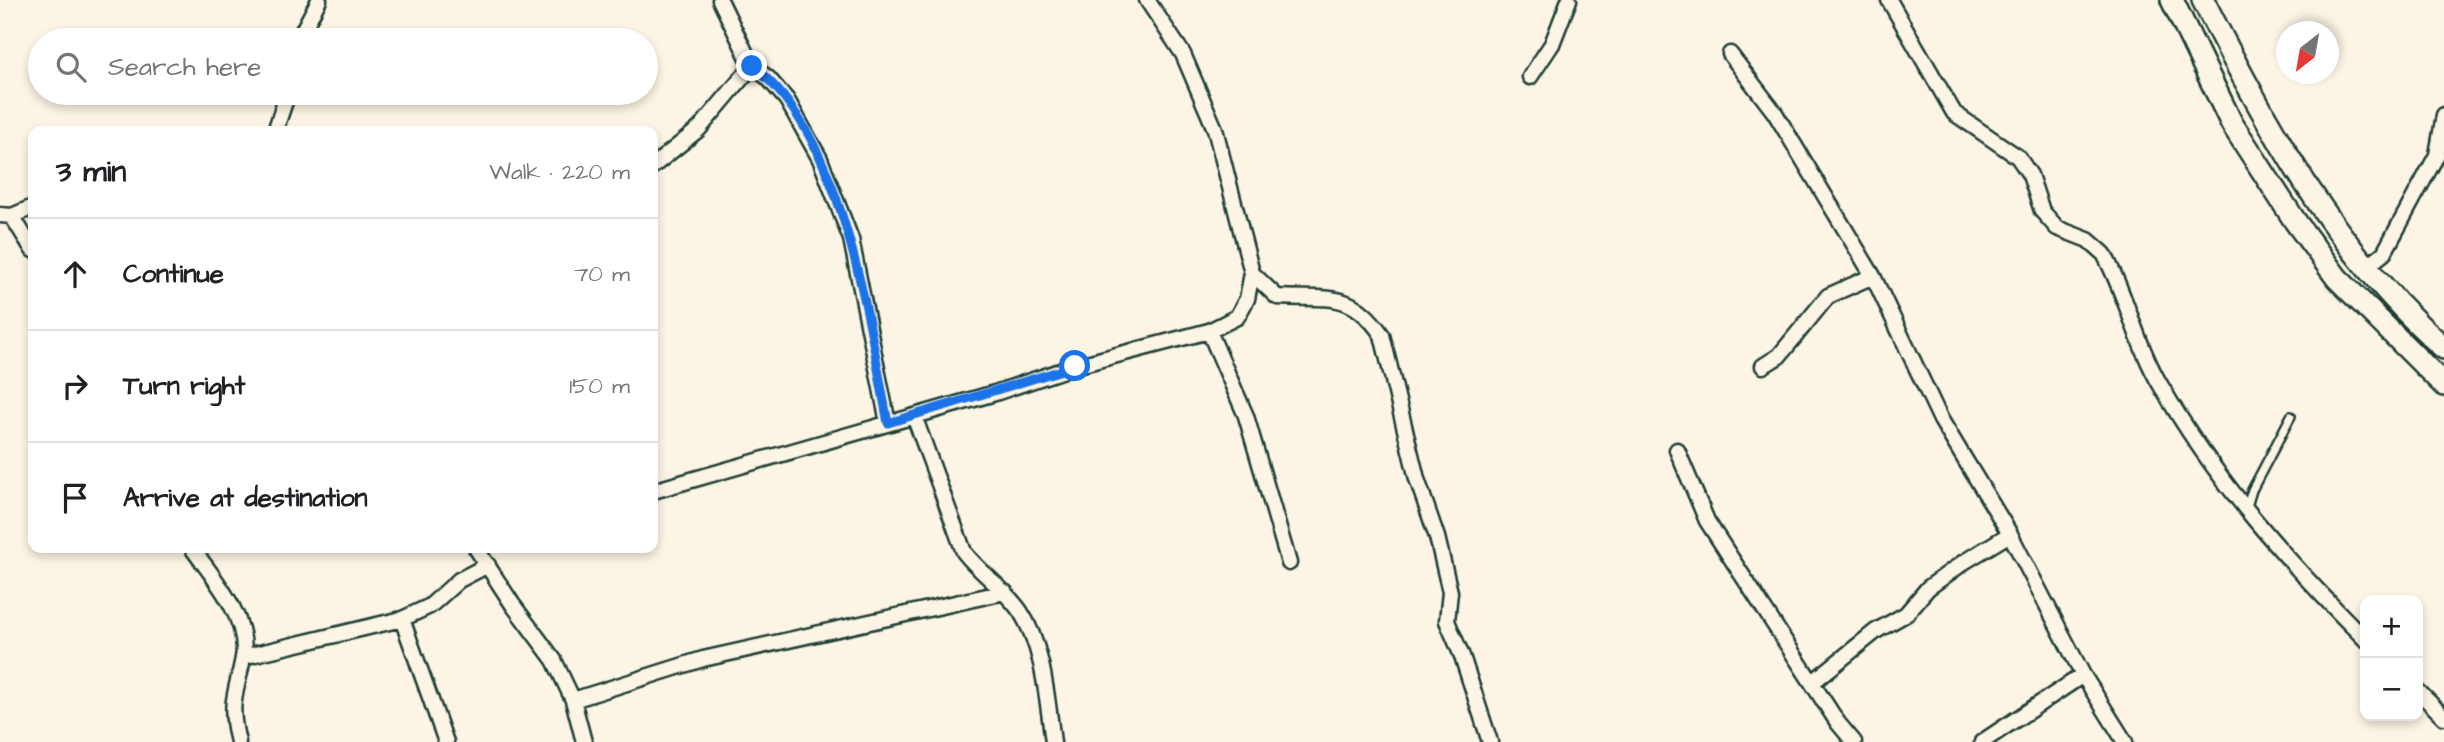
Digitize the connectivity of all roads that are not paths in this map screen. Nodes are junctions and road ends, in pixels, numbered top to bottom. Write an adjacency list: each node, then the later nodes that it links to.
1 (319, 0): 8 (street)
2 (720, 0): 10 (street)
3 (1147, 0): 20 (street)
4 (1569, 0): 11 (street)
5 (1889, 0): 31 (street)
6 (2172, 0): 25 (street)
7 (2203, 0): 19 (street)
8 (304, 28)
9 (1730, 54): 21 (street)
10 (752, 66): 15 (street); 28 (street)
11 (1530, 78)
12 (284, 105): 14 (street)
13 (2444, 115): 19 (street)
14 (277, 126)
15 (658, 162)
16 (28, 208): 17 (street)
17 (6, 215): 18 (street)
18 (28, 244)
19 (2366, 267): 23 (street)
20 (1252, 273): 22 (street); 50 (street)
21 (1873, 276): 24 (street); 32 (street)
22 (1209, 331): 26 (street); 35 (street)
23 (2444, 348)
24 (1763, 366)
25 (2444, 385)
26 (914, 416): 28 (street); 37 (street)
27 (2291, 416): 31 (lane)
28 (888, 423): 30 (street)
29 (1677, 450): 42 (street)
30 (658, 490)
31 (2246, 510): 39 (street)
32 (2010, 534): 41 (street); 42 (street)
33 (196, 553): 40 (street)
34 (480, 553): 36 (street)
35 (1289, 563)
36 (488, 565): 38 (street); 44 (street)
37 (1005, 592): 44 (street); 49 (street)
38 (402, 619): 40 (street); 47 (street)
39 (2360, 634)
40 (243, 657): 46 (street)
41 (2083, 675): 52 (street); 53 (street)
42 (1813, 682): 51 (street)
43 (2423, 696): 45 (street)
44 (573, 700): 48 (street)
45 (2444, 717)
46 (238, 742)
47 (446, 742)
48 (584, 742)
49 (1053, 742)
50 (1490, 742)
51 (1854, 742)
52 (1982, 742)
53 (2125, 742)

